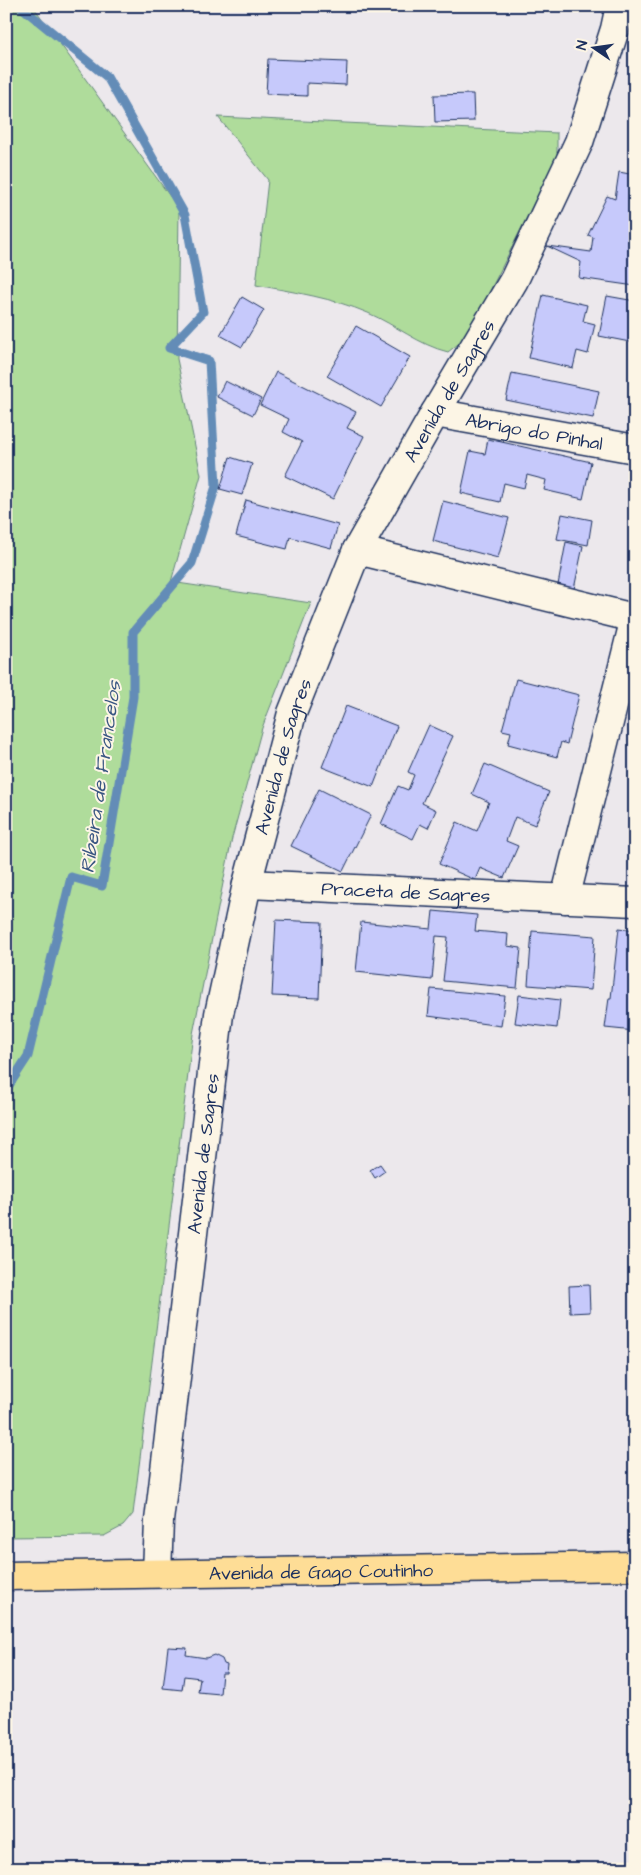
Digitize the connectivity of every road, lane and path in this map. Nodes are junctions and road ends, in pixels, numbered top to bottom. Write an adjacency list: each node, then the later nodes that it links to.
1 (620, 6): 2 (street, Avenida de Sagres)
2 (435, 413): 3 (street, Abrigo do Pinhal); 4 (street, Avenida de Sagres)
3 (635, 449)
4 (358, 550): 5 (street); 6 (street, Avenida de Sagres)
5 (634, 618): 7 (street)
6 (247, 884): 7 (street, Praceta de Sagres); 10 (street, Avenida de Sagres)
7 (565, 899): 8 (street, Praceta de Sagres)
8 (635, 902)
9 (635, 1566): 10 (main road, Avenida de Gago Coutinho)
10 (157, 1573): 11 (main road, Avenida de Gago Coutinho)
11 (6, 1576)

